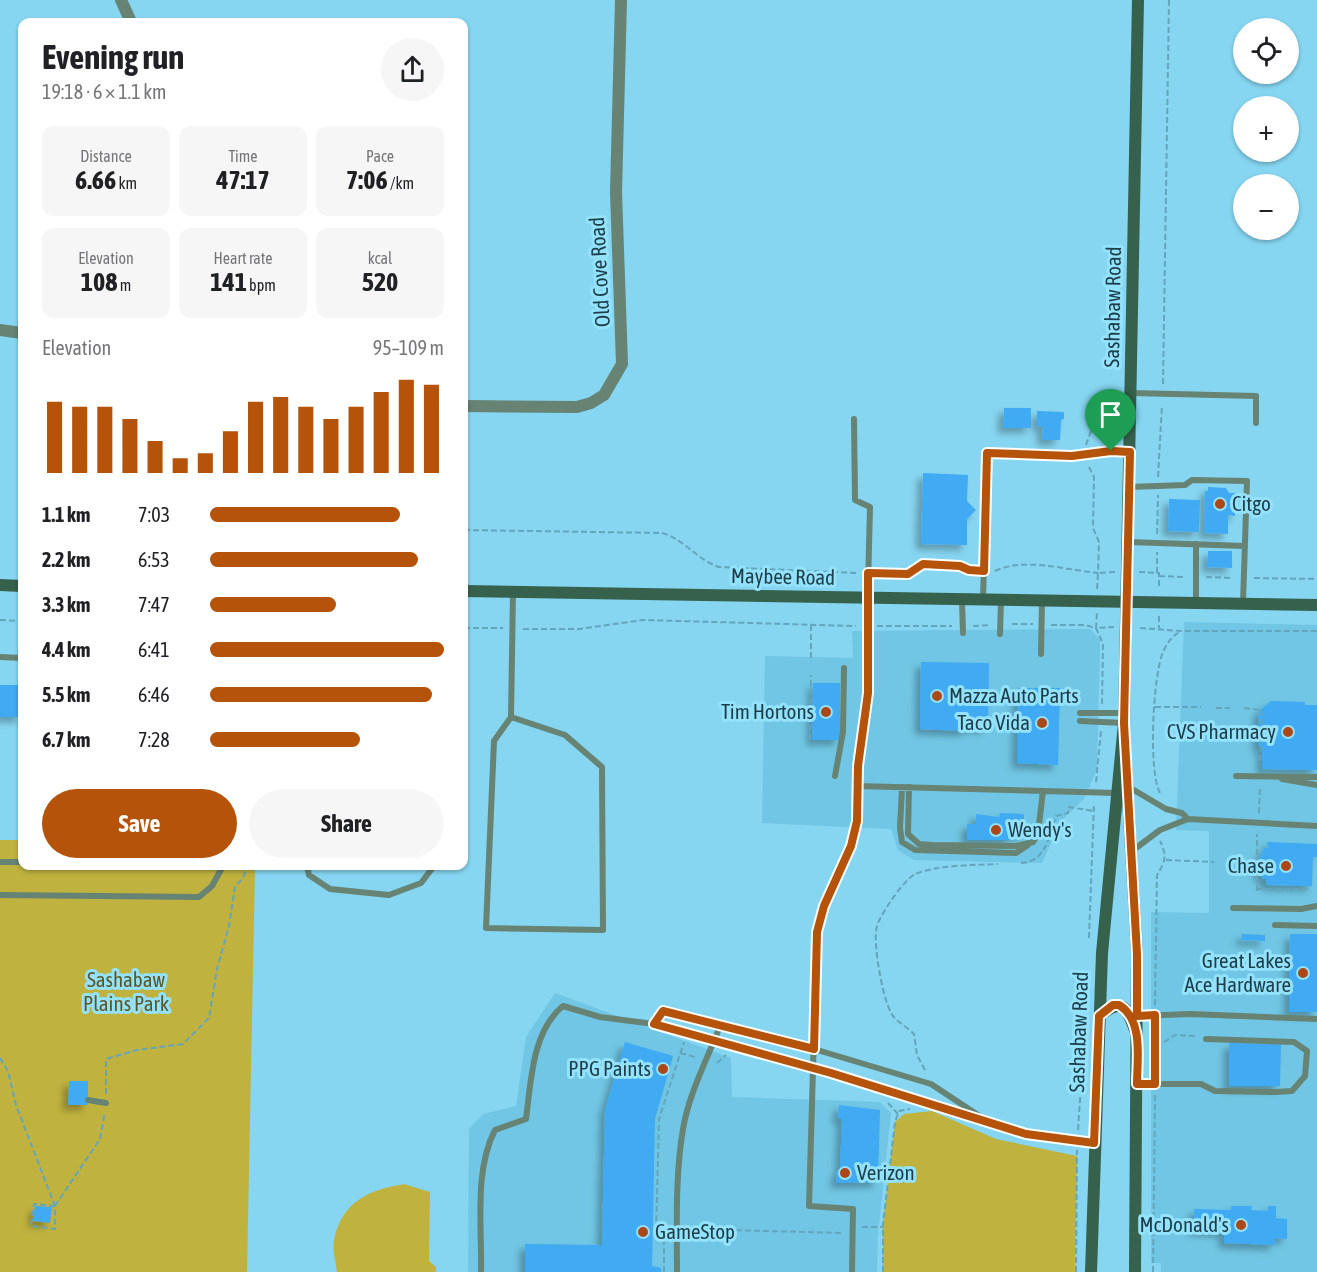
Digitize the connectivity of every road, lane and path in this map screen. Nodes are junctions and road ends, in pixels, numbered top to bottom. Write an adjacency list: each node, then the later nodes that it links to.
1 (122, 0): 5 (street)
2 (621, 0): 11 (street, Old Cove Road)
3 (1138, 0): 8 (main road, Sashabaw Road)
4 (1169, 0): 9 (path)
5 (129, 18)
6 (0, 330): 7 (street)
7 (18, 332)
8 (1131, 393): 9 (lane); 14 (main road, Sashabaw Road)
9 (1163, 394): 13 (lane)
10 (1095, 400): 15 (path)
11 (468, 406)
12 (854, 419): 23 (lane)
13 (1256, 423)
14 (1130, 452): 15 (lane); 16 (main road, Sashabaw Road)
15 (1086, 454): 21 (lane); 24 (path)
16 (1129, 487): 18 (main road, Sashabaw Road); 20 (lane)
17 (468, 530): 23 (path)
18 (1128, 542): 19 (lane); 22 (main road, Sashabaw Road)
19 (1196, 544): 20 (lane); 36 (lane)
20 (1245, 546): 37 (lane)
21 (984, 571): 23 (path); 24 (path); 31 (lane)
22 (1127, 572): 24 (path); 34 (main road, Sashabaw Road); 35 (path)
23 (868, 573): 29 (lane)
24 (1098, 573)
25 (0, 585): 26 (main road)
26 (18, 586)
27 (468, 591): 28 (main road, Maybee Road)
28 (513, 591): 29 (main road, Maybee Road); 47 (lane)
29 (868, 598): 30 (main road, Maybee Road); 44 (lane)
30 (962, 600): 31 (main road, Maybee Road); 48 (lane)
31 (983, 600): 32 (main road, Maybee Road)
32 (1001, 600): 33 (main road, Maybee Road); 42 (lane)
33 (1042, 601): 34 (main road, Maybee Road); 43 (lane)
34 (1127, 602): 35 (main road, Maybee Road); 66 (main road, Sashabaw Road)
35 (1159, 602): 36 (main road, Maybee Road); 49 (path)
36 (1196, 603): 37 (main road, Maybee Road)
37 (1243, 603): 38 (main road, Maybee Road)
38 (1317, 605)
39 (0, 621): 40 (path)
40 (18, 621)
41 (811, 625): 44 (path); 47 (path); 55 (path)
42 (1000, 625): 43 (path); 48 (path); 51 (lane)
43 (1042, 625): 46 (path); 52 (lane)
44 (867, 626): 48 (path); 74 (lane)
45 (468, 628): 47 (path)
46 (1096, 628)
47 (513, 629): 65 (lane)
48 (963, 629)
49 (1181, 631): 50 (path); 58 (path)
50 (1317, 631)
51 (1000, 634)
52 (1041, 654)
53 (0, 657): 54 (lane)
54 (18, 658)
55 (812, 660)
56 (844, 668): 69 (lane)
57 (811, 675): 68 (path)
58 (1155, 707): 59 (path); 79 (path)
59 (1200, 707)
60 (1216, 708): 61 (path)
61 (1230, 708)
62 (1244, 708): 63 (path)
63 (1262, 710)
64 (1080, 713): 66 (lane)
65 (511, 717): 65 (lane)
66 (1124, 718): 67 (lane); 76 (main road, Sashabaw Road)
67 (1080, 721)
68 (810, 740)
69 (835, 776)
70 (1236, 776): 71 (lane)
71 (1272, 776): 72 (lane); 73 (lane)
72 (1317, 777)
73 (1317, 785)
74 (856, 786): 75 (lane); 116 (lane)
75 (905, 787): 77 (lane); 77 (lane)
76 (1122, 790): 78 (lane); 79 (lane); 85 (main road, Sashabaw Road); 104 (main road, Sashabaw Road)
77 (1043, 791): 78 (lane)
78 (1094, 792): 80 (path)
79 (1160, 806): 81 (lane)
80 (1093, 811): 90 (path); 102 (path)
81 (1188, 819): 82 (lane); 83 (lane)
82 (1317, 826)
83 (1160, 830): 85 (lane); 86 (path)
84 (1257, 836): 96 (path)
85 (1131, 851): 105 (main road, Sashabaw Road)
86 (1166, 860): 89 (path); 103 (path)
87 (0, 862): 88 (lane)
88 (18, 862)
89 (1214, 862)
90 (1021, 863)
91 (998, 864): 121 (path)
92 (221, 870): 97 (lane)
93 (246, 870): 126 (path)
94 (308, 870): 95 (lane)
95 (431, 870)
96 (1308, 889)
97 (0, 896)
98 (1317, 906): 99 (lane)
99 (1233, 908)
100 (1275, 925): 101 (lane)
101 (1317, 926)
102 (1089, 942)
103 (1155, 1015): 105 (lane); 106 (lane); 114 (path)
104 (1099, 1016): 109 (main road); 129 (main road, Sashabaw Road)
105 (1137, 1016): 109 (main road, Sashabaw Road)
106 (1317, 1019)
107 (654, 1024): 108 (lane); 113 (lane); 137 (lane)
108 (720, 1026): 113 (lane); 116 (lane)
109 (1137, 1036): 122 (main road, Sashabaw Road)
110 (1197, 1036): 114 (path)
111 (1084, 1037): 128 (path)
112 (1206, 1039): 123 (lane)
113 (715, 1041): 120 (lane); 139 (lane)
114 (1155, 1041): 123 (path)
115 (684, 1042): 117 (path)
116 (814, 1049): 120 (lane); 121 (lane)
117 (680, 1053): 118 (path); 138 (path)
118 (695, 1057)
119 (0, 1058): 130 (path)
120 (813, 1068): 125 (lane); 140 (lane)
121 (923, 1081): 127 (lane)
122 (1137, 1084): 123 (lane); 144 (main road, Sashabaw Road)
123 (1155, 1084): 134 (path)
124 (88, 1100): 126 (lane)
125 (918, 1100): 127 (lane); 132 (path)
126 (106, 1103): 130 (path)
127 (987, 1121): 128 (lane)
128 (1077, 1142): 129 (lane); 142 (path)
129 (1094, 1143): 143 (main road, Sashabaw Road)
130 (55, 1206): 130 (path)
131 (862, 1227): 132 (path)
132 (883, 1227): 141 (path)
133 (692, 1229): 135 (path)
134 (1155, 1232): 136 (path); 145 (path)
135 (846, 1233)
136 (1219, 1234)
137 (481, 1272)
138 (664, 1272)
139 (677, 1272)
140 (852, 1272)
141 (883, 1272)
142 (1076, 1272)
143 (1091, 1272)
144 (1135, 1272)
145 (1153, 1272)

